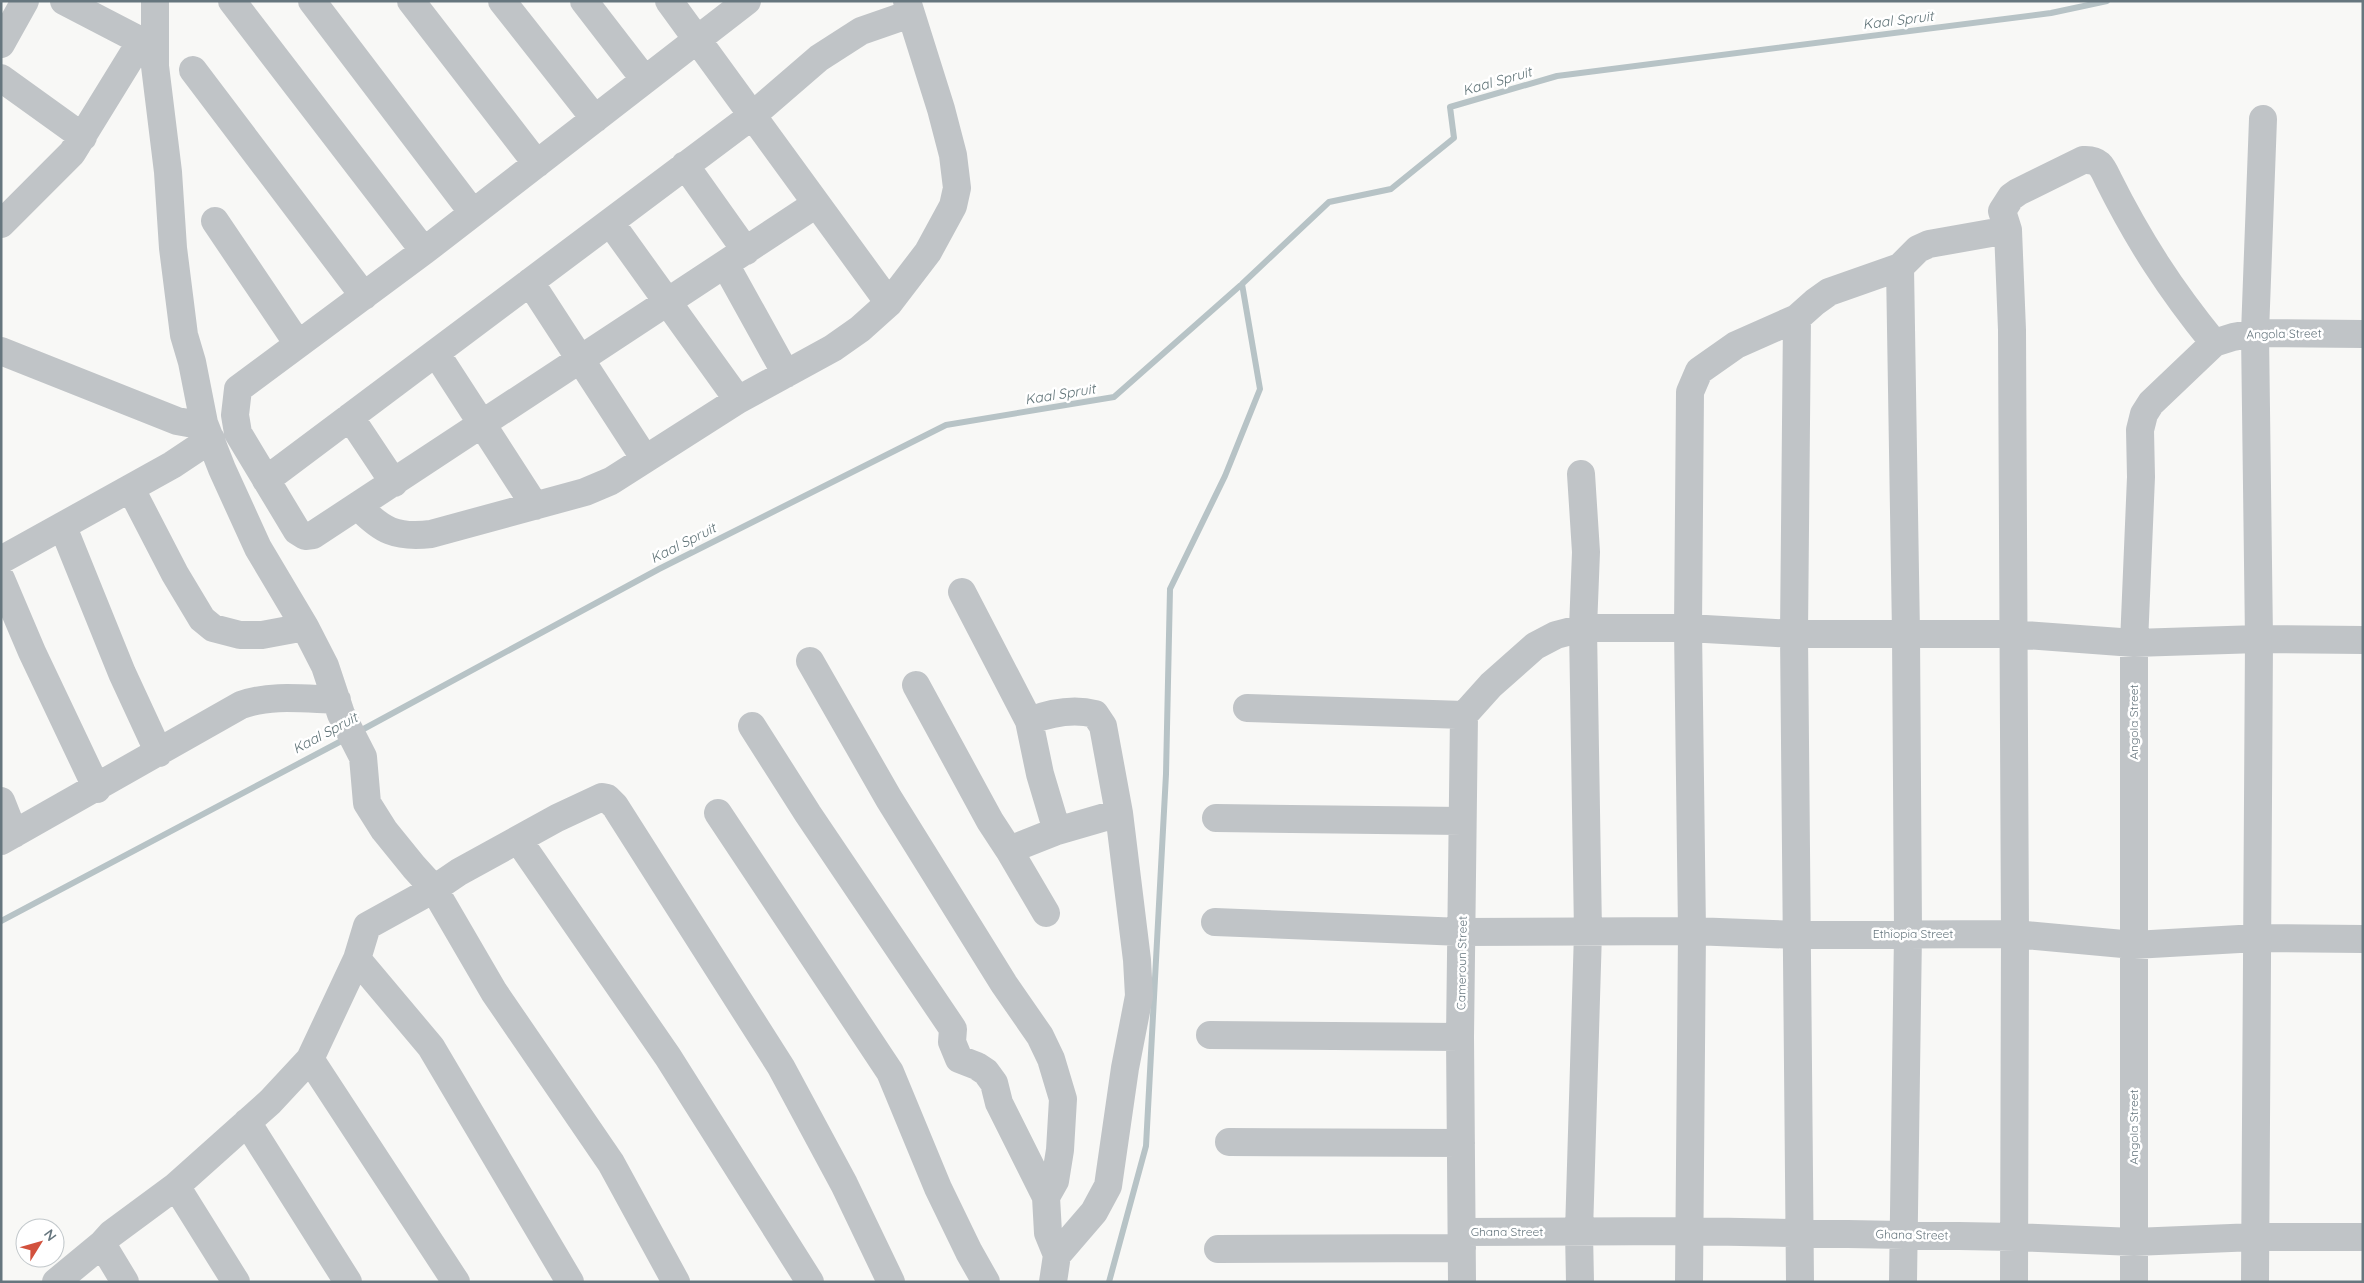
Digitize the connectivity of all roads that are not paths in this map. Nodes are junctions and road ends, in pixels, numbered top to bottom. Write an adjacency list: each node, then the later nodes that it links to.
1 (25, 1): 14 (street)
2 (64, 1): 13 (street)
3 (155, 1): 13 (street)
4 (232, 1): 30 (street)
5 (312, 1): 25 (street)
6 (411, 1): 22 (street)
7 (502, 1): 19 (street)
8 (584, 1): 17 (street)
9 (669, 1): 12 (street)
10 (747, 1): 12 (street)
11 (909, 8): 18 (street); 36 (street)
12 (699, 39): 17 (street); 18 (street)
13 (147, 42): 21 (street); 49 (street)
14 (1, 44)
15 (193, 70): 34 (street)
16 (1, 78): 21 (street)
17 (646, 80): 19 (street)
18 (753, 115): 23 (street); 24 (street)
19 (595, 119): 22 (street)
20 (2263, 119): 38 (street)
21 (83, 137): 28 (street)
22 (537, 164): 25 (street)
23 (685, 165): 27 (street); 31 (street)
24 (816, 204): 31 (street); 36 (street)
25 (474, 213): 30 (street)
26 (214, 221): 41 (street)
27 (610, 222): 33 (street); 35 (street)
28 (1, 224)
29 (2008, 230): 32 (street); 40 (street); 66 (street)
30 (424, 251): 34 (street)
31 (735, 257): 35 (street); 45 (street)
32 (1900, 267): 37 (street); 65 (street)
33 (530, 282): 43 (street); 44 (street)
34 (364, 296): 41 (street)
35 (667, 302): 44 (street); 46 (street)
36 (889, 304): 45 (street)
37 (1797, 318): 63 (street); 64 (street)
38 (2256, 333): 39 (street, Angola Street); 40 (street, Angola Street); 67 (street)
39 (2363, 334)
40 (2214, 343): 69 (street, Angola Street)
41 (298, 344): 52 (street)
42 (1, 351): 49 (street)
43 (436, 352): 47 (street); 48 (street)
44 (580, 360): 48 (street); 50 (street)
45 (786, 374): 46 (street)
46 (738, 400): 50 (street)
47 (350, 417): 52 (street); 53 (street)
48 (483, 424): 53 (street); 56 (street)
49 (207, 431): 54 (street); 61 (street)
50 (645, 460): 56 (street)
51 (1581, 474): 62 (street)
52 (266, 480): 55 (street)
53 (394, 483): 55 (street)
54 (130, 489): 57 (street); 61 (street)
55 (358, 506): 56 (street)
56 (535, 506)
57 (63, 526): 58 (street); 77 (street)
58 (1, 560)
59 (1, 579): 78 (street)
60 (962, 592): 75 (street)
61 (305, 627): 72 (street)
62 (1583, 628): 63 (street); 74 (street); 93 (street)
63 (1688, 628): 64 (street); 91 (street)
64 (1794, 634): 65 (street); 96 (street)
65 (1906, 634): 66 (street); 94 (street)
66 (2012, 634): 69 (street); 95 (street)
67 (2259, 639): 68 (street); 69 (street); 97 (street)
68 (2363, 640)
69 (2134, 643): 99 (street, Angola Street)
70 (810, 661): 108 (street)
71 (916, 684): 87 (street)
72 (339, 707): 77 (street); 88 (street)
73 (1247, 708): 74 (street)
74 (1464, 715): 83 (street, Cameroun Street)
75 (1029, 721): 81 (street); 84 (street)
76 (752, 726): 108 (street)
77 (159, 753): 78 (street)
78 (97, 789): 85 (street)
79 (1, 801): 85 (street)
80 (718, 813): 130 (street)
81 (1120, 813): 84 (street); 120 (street)
82 (1216, 818): 83 (street)
83 (1462, 821): 92 (street, Cameroun Street)
84 (1057, 831): 87 (street)
85 (8, 838)
86 (519, 841): 88 (street); 128 (street); 129 (street)
87 (1009, 850): 89 (street)
88 (434, 888): 100 (street); 127 (street)
89 (1046, 912)
90 (1215, 922): 92 (street, Ethiopia Street)
91 (1692, 931): 93 (street, Ethiopia Street); 96 (street, Ethiopia Street); 109 (street)
92 (1462, 932): 93 (street, Ethiopia Street); 102 (street, Cameroun Street)
93 (1588, 932): 110 (street)
94 (1908, 933): 95 (street, Ethiopia Street); 96 (street, Ethiopia Street); 112 (street)
95 (2016, 934): 99 (street, Ethiopia Street); 113 (street)
96 (1796, 935): 111 (street)
97 (2257, 938): 98 (street, Ethiopia Street); 99 (street, Ethiopia Street); 114 (street)
98 (2363, 939)
99 (2134, 945): 117 (street, Angola Street)
100 (357, 958): 103 (street); 126 (street)
101 (1210, 1035): 102 (street)
102 (1460, 1037): 106 (street, Cameroun Street)
103 (310, 1059): 104 (street); 125 (street)
104 (247, 1122): 107 (street); 124 (street)
105 (1229, 1142): 106 (street)
106 (1461, 1143): 116 (street, Cameroun Street)
107 (176, 1186): 118 (street); 123 (street)
108 (1046, 1197): 120 (street)
109 (1689, 1231): 110 (street, Ghana Street); 111 (street, Ghana Street); 134 (street)
110 (1579, 1232): 116 (street, Ghana Street); 133 (street)
111 (1800, 1235): 112 (street, Ghana Street); 135 (street)
112 (1903, 1235): 113 (street, Ghana Street); 136 (street)
113 (2015, 1237): 117 (street, Ghana Street); 137 (street)
114 (2255, 1237): 115 (street, Ghana Street); 117 (street, Ghana Street); 139 (street)
115 (2363, 1237)
116 (1462, 1240): 119 (street, Ghana Street); 132 (street, Cameroun Street)
117 (2134, 1242): 138 (street, Angola Street)
118 (102, 1244): 121 (street); 122 (street)
119 (1218, 1250)
120 (1057, 1255): 131 (street)
121 (56, 1282)
122 (126, 1282)
123 (236, 1282)
124 (348, 1282)
125 (456, 1282)
126 (570, 1282)
127 (676, 1282)
128 (810, 1282)
129 (891, 1282)
130 (986, 1282)
131 (1053, 1282)
132 (1462, 1282)
133 (1580, 1282)
134 (1689, 1282)
135 (1800, 1282)
136 (1903, 1282)
137 (2014, 1282)
138 (2134, 1282)
139 (2255, 1282)

